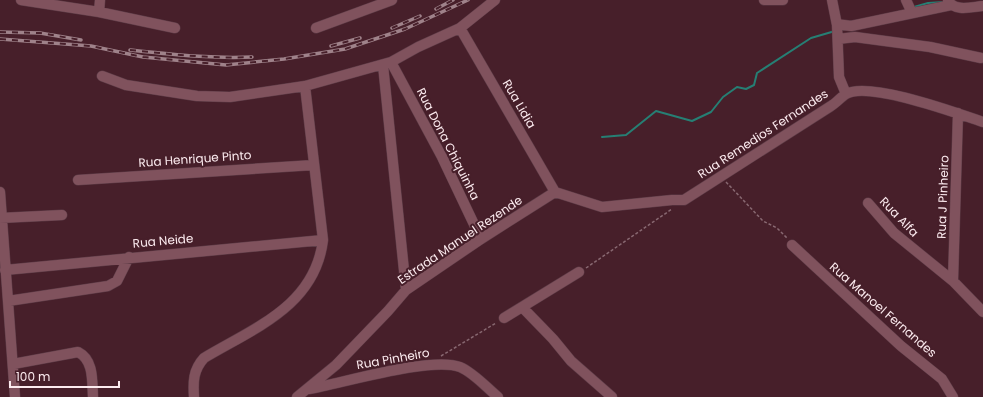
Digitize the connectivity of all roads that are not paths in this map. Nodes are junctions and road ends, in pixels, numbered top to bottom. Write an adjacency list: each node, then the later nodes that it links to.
1 (21, 0): 11 (street)
2 (100, 0): 11 (street)
3 (392, 0): 15 (street)
4 (495, 0): 16 (street)
5 (764, 0): 6 (street)
6 (783, 0)
7 (906, 0): 12 (street)
8 (831, 1): 13 (street)
9 (949, 2): 10 (street); 12 (street)
10 (983, 6)
11 (99, 12): 14 (street)
12 (912, 13): 13 (street)
13 (837, 25): 17 (street)
14 (175, 28)
15 (316, 28)
16 (460, 28): 19 (street); 28 (street, Rua Lidia)
17 (838, 38): 18 (street); 22 (street)
18 (981, 58)
19 (387, 63): 21 (street); 32 (street, Rua Dona Chiquinha); 39 (street)
20 (102, 76): 21 (street)
21 (305, 86): 25 (street)
22 (846, 94): 23 (street, Rua Remedios Fernandes); 28 (street, Rua Remedios Fernandes)
23 (958, 113): 24 (street, Rua Remedios Fernandes); 38 (street, Rua J Pinheiro)
24 (983, 122)
25 (314, 165): 26 (street, Rua Henrique Pinto); 33 (street)
26 (78, 180)
27 (0, 192): 31 (street)
28 (555, 192): 32 (street, Estrada Manuel Rezende)
29 (868, 203): 38 (street, Rua Alfa)
30 (62, 215): 31 (street)
31 (1, 218): 36 (street)
32 (481, 239): 39 (street, Estrada Manuel Rezende)
33 (323, 240): 35 (street, Rua Neide); 48 (street)
34 (792, 245): 52 (street, Rua Manoel Fernandes)
35 (129, 257): 36 (street, Rua Neide); 40 (street)
36 (5, 270): 40 (street)
37 (579, 272): 41 (street)
38 (953, 281): 42 (street, Rua Alfa)
39 (406, 290): 45 (street, Estrada Manuel Rezende)
40 (8, 301): 44 (street)
41 (522, 308): 43 (street); 51 (street)
42 (983, 312)
43 (504, 318)
44 (13, 364): 46 (street); 47 (street)
45 (307, 390): 49 (street, Estrada Manuel Rezende); 50 (street, Rua Pinheiro)
46 (15, 397)
47 (93, 397)
48 (194, 397)
49 (297, 397)
50 (498, 397)
51 (612, 397)
52 (953, 397)

